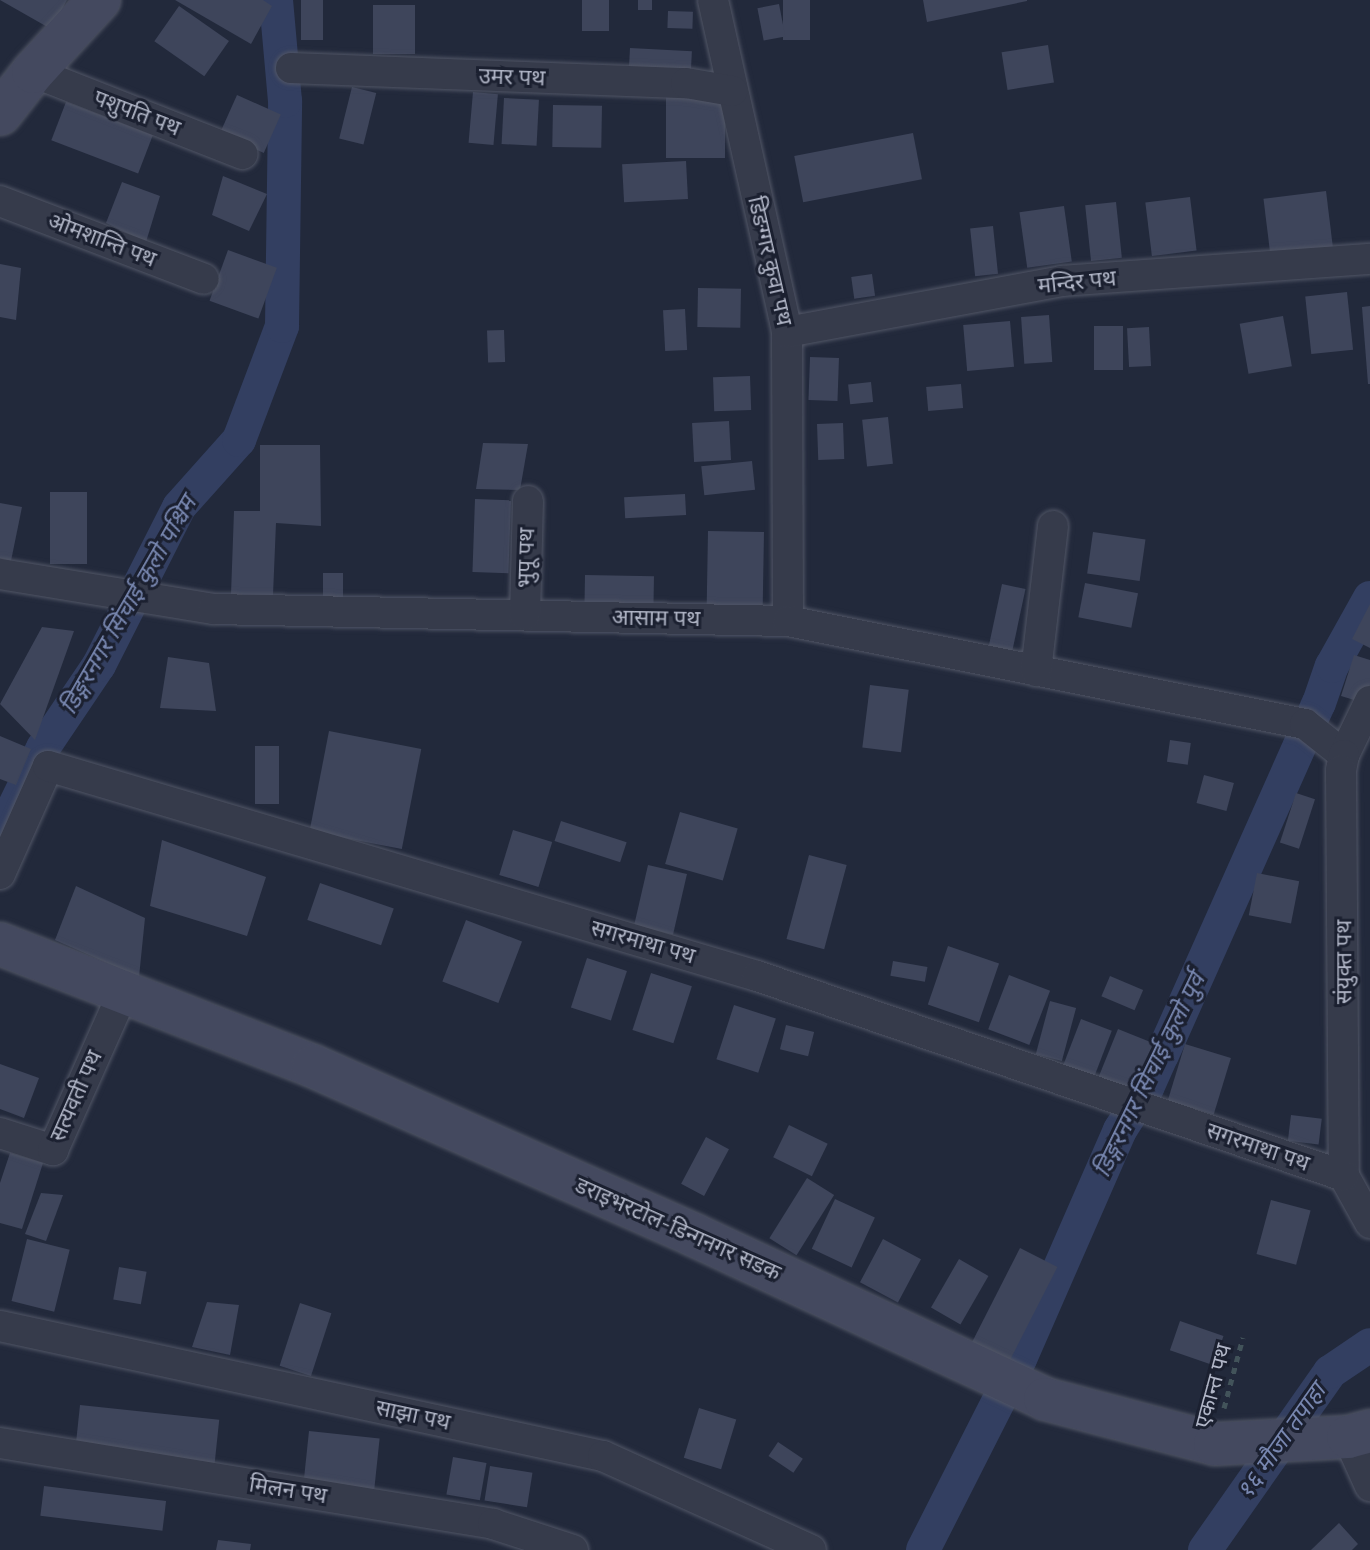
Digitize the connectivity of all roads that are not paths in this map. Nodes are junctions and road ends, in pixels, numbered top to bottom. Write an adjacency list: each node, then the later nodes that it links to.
1 (99, 0): 4 (street)
2 (713, 0): 5 (street, डिङग्गर कुवा पथ)
3 (291, 68): 5 (street, उमर पथ)
4 (33, 72): 6 (street); 7 (street, पशुपति पथ)
5 (732, 91): 11 (street, डिङग्गर कुवा पथ)
6 (0, 114)
7 (242, 154)
8 (0, 201): 10 (street, ओमशान्ति पथ)
9 (1370, 259): 11 (street, मन्दिर पथ)
10 (204, 279)
11 (787, 332): 16 (street, डिङग्गर कुवा पथ)
12 (528, 501): 15 (street, भुपू पथ)
13 (1053, 526): 17 (street)
14 (0, 574): 15 (street, आसाम पथ)
15 (525, 615): 16 (street, आसाम पथ)
16 (788, 621): 17 (street, आसाम पथ)
17 (1036, 671): 19 (street, आसाम पथ)
18 (1370, 701): 19 (street, संयुक्त पथ)
19 (1342, 754): 24 (street, संयुक्त पथ)
20 (0, 874): 24 (street, सगरमाथा पथ)
21 (0, 944): 22 (street, डराइभरटोल-डिन्गनगर सडक)
22 (123, 993): 23 (street, सत्यवती पथ); 27 (street, डराइभरटोल-डिन्गनगर सडक)
23 (0, 1133)
24 (1344, 1176): 25 (street, संयुक्त पथ)
25 (1370, 1223)
26 (0, 1326): 31 (street, साझा पथ)
27 (1359, 1434): 29 (street)
28 (0, 1443): 30 (street, मिलन पथ)
29 (1370, 1486)
30 (573, 1550)
31 (811, 1550)

